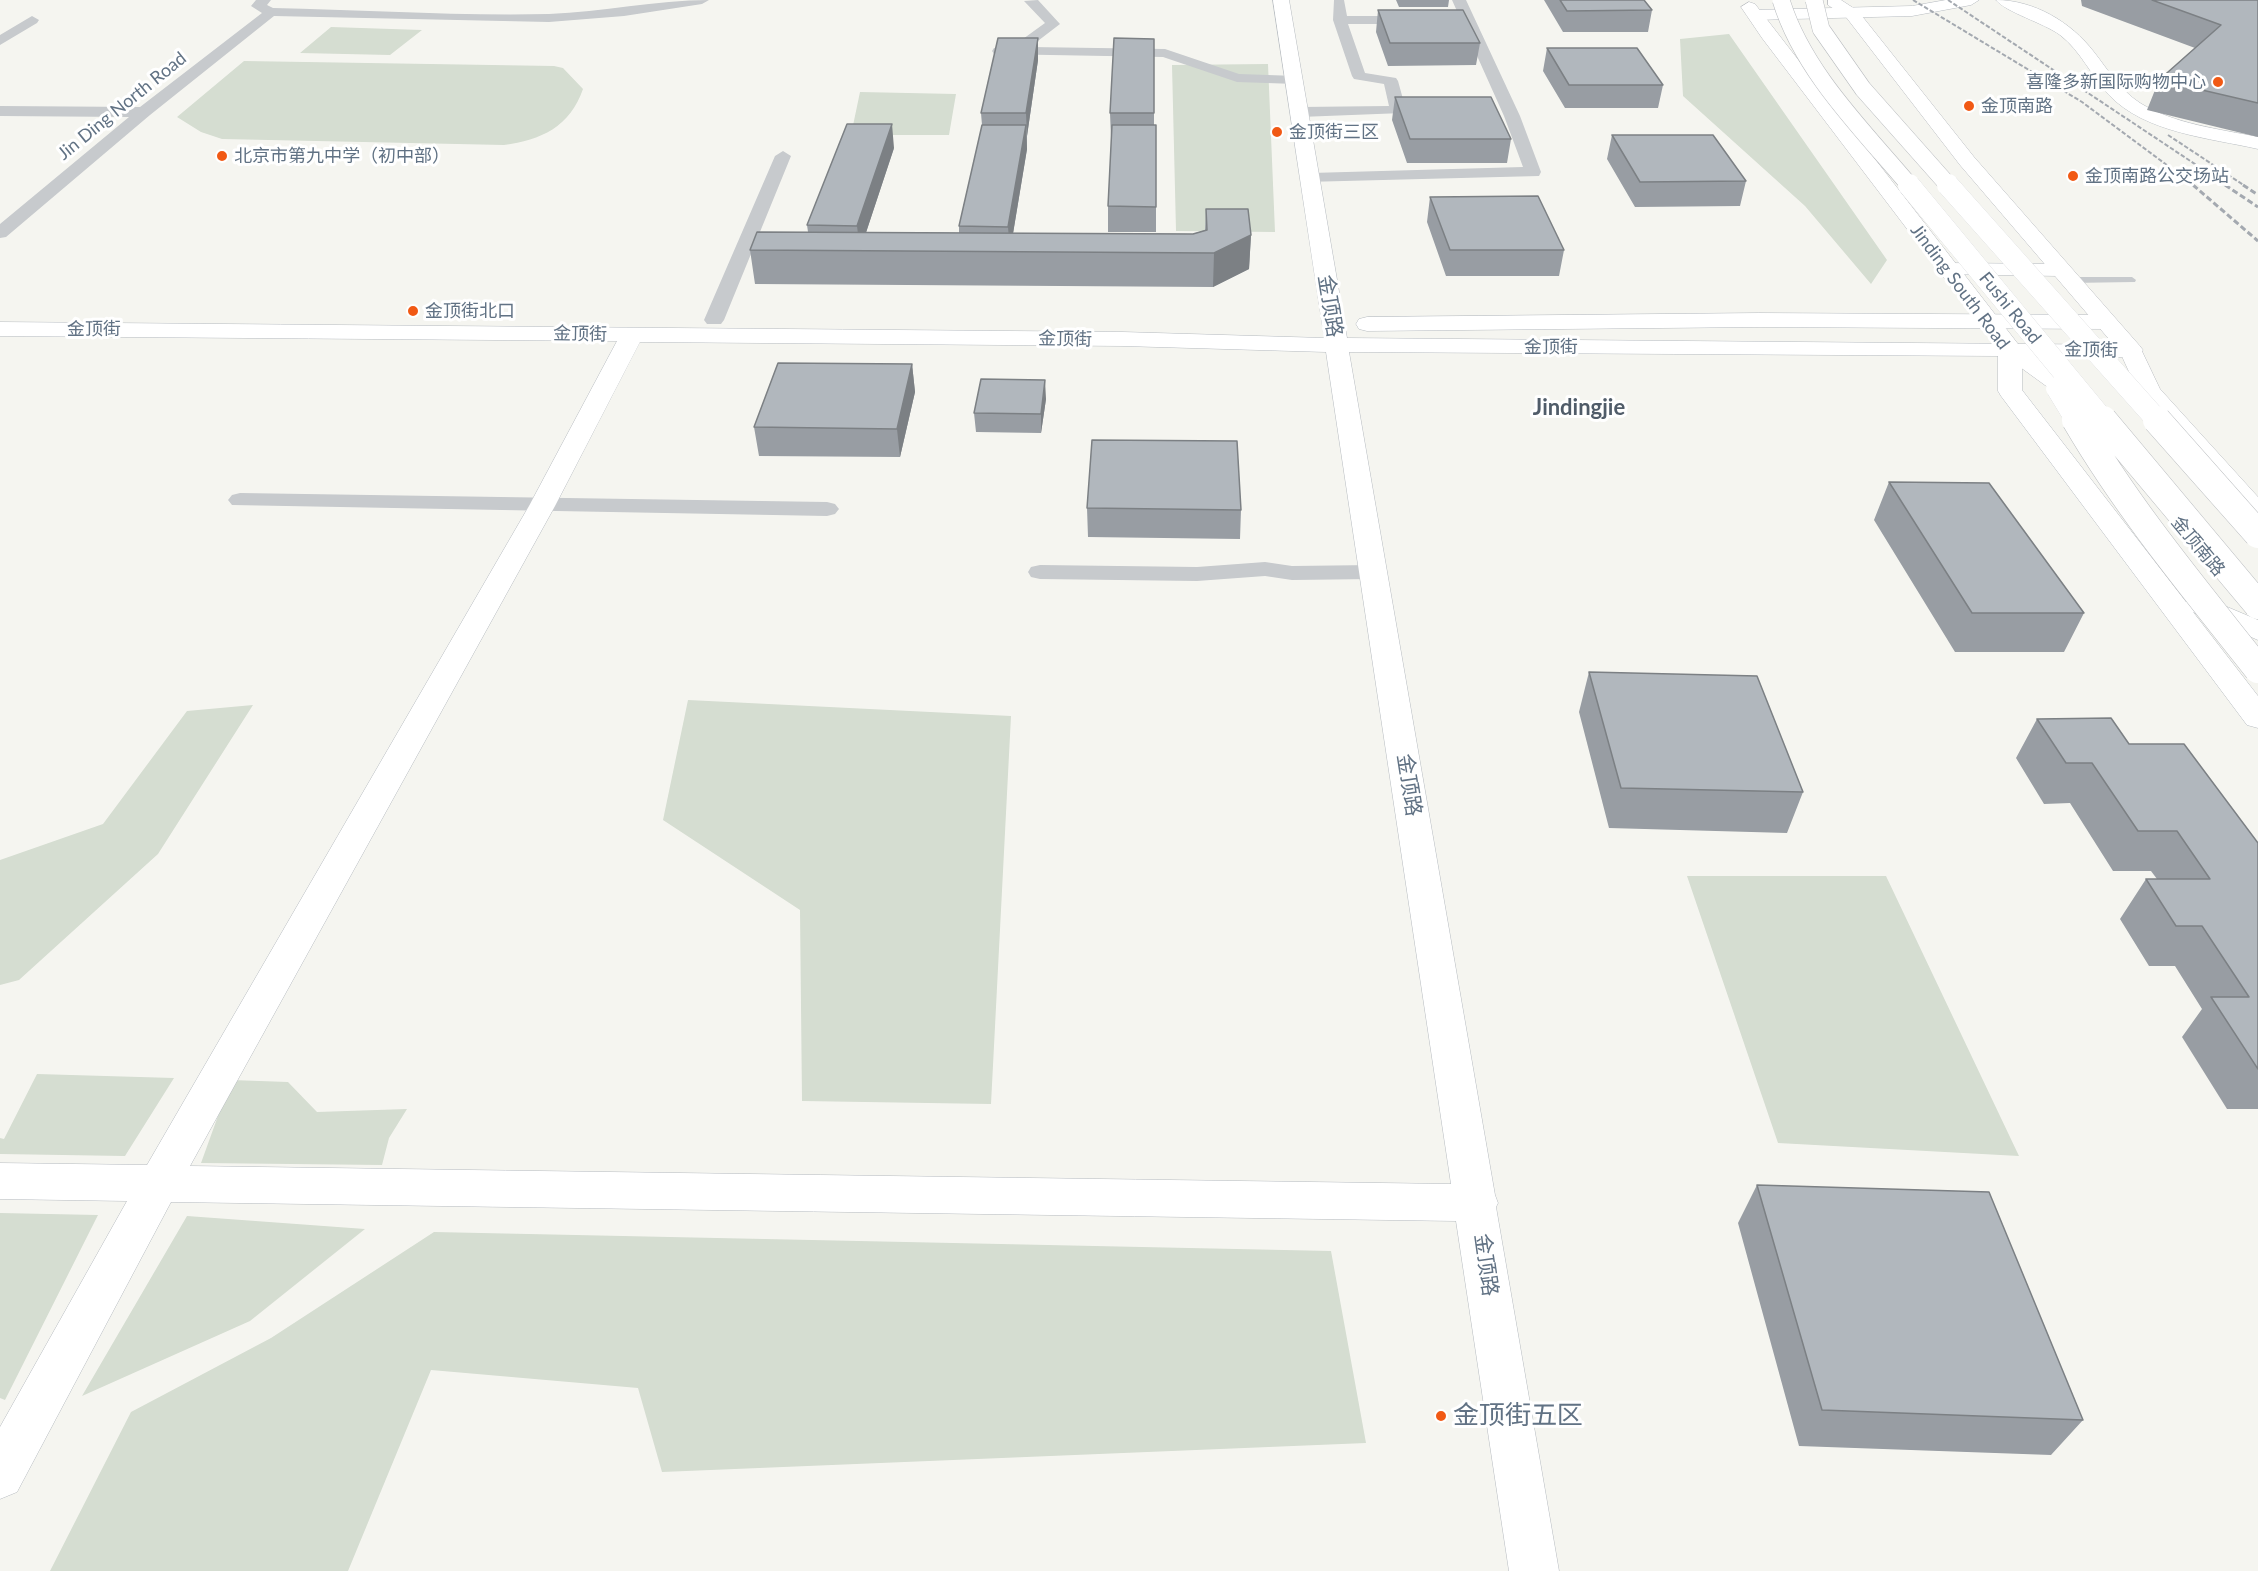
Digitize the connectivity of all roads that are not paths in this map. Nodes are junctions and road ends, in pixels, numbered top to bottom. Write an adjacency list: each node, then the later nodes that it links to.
1 (702, 0): 11 (street)
2 (1281, 0): 18 (main road, 金顶路)
3 (1339, 0): 15 (street)
4 (1459, 0): 23 (street)
5 (1781, 0): 38 (main road, Fushi Road, bridge)
6 (1868, 0): 10 (main road)
7 (1971, 0): 13 (main road)
8 (2004, 0): 24 (main road)
9 (1031, 1): 18 (street)
10 (1826, 1): 12 (main road); 13 (main road); 44 (main road, Fushi Road, bridge)
11 (267, 6): 20 (street, Jin Ding North Road)
12 (1749, 7): 13 (main road); 28 (main road, Jinding South Road)
13 (1852, 14): 29 (main road)
14 (32, 20): 17 (street)
15 (1340, 20): 16 (street); 21 (street)
16 (1434, 20)
17 (0, 40)
18 (1296, 81): 21 (main road, 金顶路)
19 (0, 111): 20 (street)
20 (144, 112): 27 (street, Jin Ding North Road)
21 (1300, 112): 26 (main road, 金顶路)
22 (1489, 115): 23 (street)
23 (1512, 116): 26 (street)
24 (2258, 143)
25 (783, 156): 32 (street)
26 (1311, 178): 37 (main road, 金顶路)
27 (0, 233)
28 (1946, 269): 29 (main road); 33 (main road, Jinding South Road)
29 (2064, 275): 30 (lane); 34 (main road)
30 (2132, 280)
31 (0, 314): 32 (main road, 金顶街)
32 (714, 320): 37 (main road, 金顶街)
33 (1987, 321): 34 (main road, 金顶街); 37 (main road, 金顶街); 38 (main road, Jinding South Road)
34 (2106, 322): 39 (main road)
35 (0, 328): 36 (main road, 金顶街)
36 (632, 334): 37 (main road, 金顶街); 41 (main road)
37 (1334, 335): 38 (main road, 金顶街); 46 (main road, 金顶路)
38 (2021, 342): 39 (main road, 金顶街); 47 (main road, Jinding South Road); 48 (main road, Fushi Road, bridge); 49 (main road, 金顶南路); 51 (main road, bridge)
39 (2131, 350): 43 (main road)
40 (240, 500): 41 (street)
41 (542, 506): 42 (street); 54 (main road)
42 (827, 509)
43 (2258, 513)
44 (2258, 534)
45 (1040, 572): 46 (street)
46 (1374, 572): 55 (main road, 金顶路)
47 (2159, 586): 50 (main road); 52 (main road, Jinding South Road)
48 (2258, 604)
49 (2258, 619)
50 (2258, 631)
51 (2258, 669)
52 (2258, 718)
53 (0, 1180): 54 (main road)
54 (159, 1183): 55 (main road); 56 (main road)
55 (1477, 1203): 57 (main road, 金顶路)
56 (0, 1475)
57 (1534, 1571)

